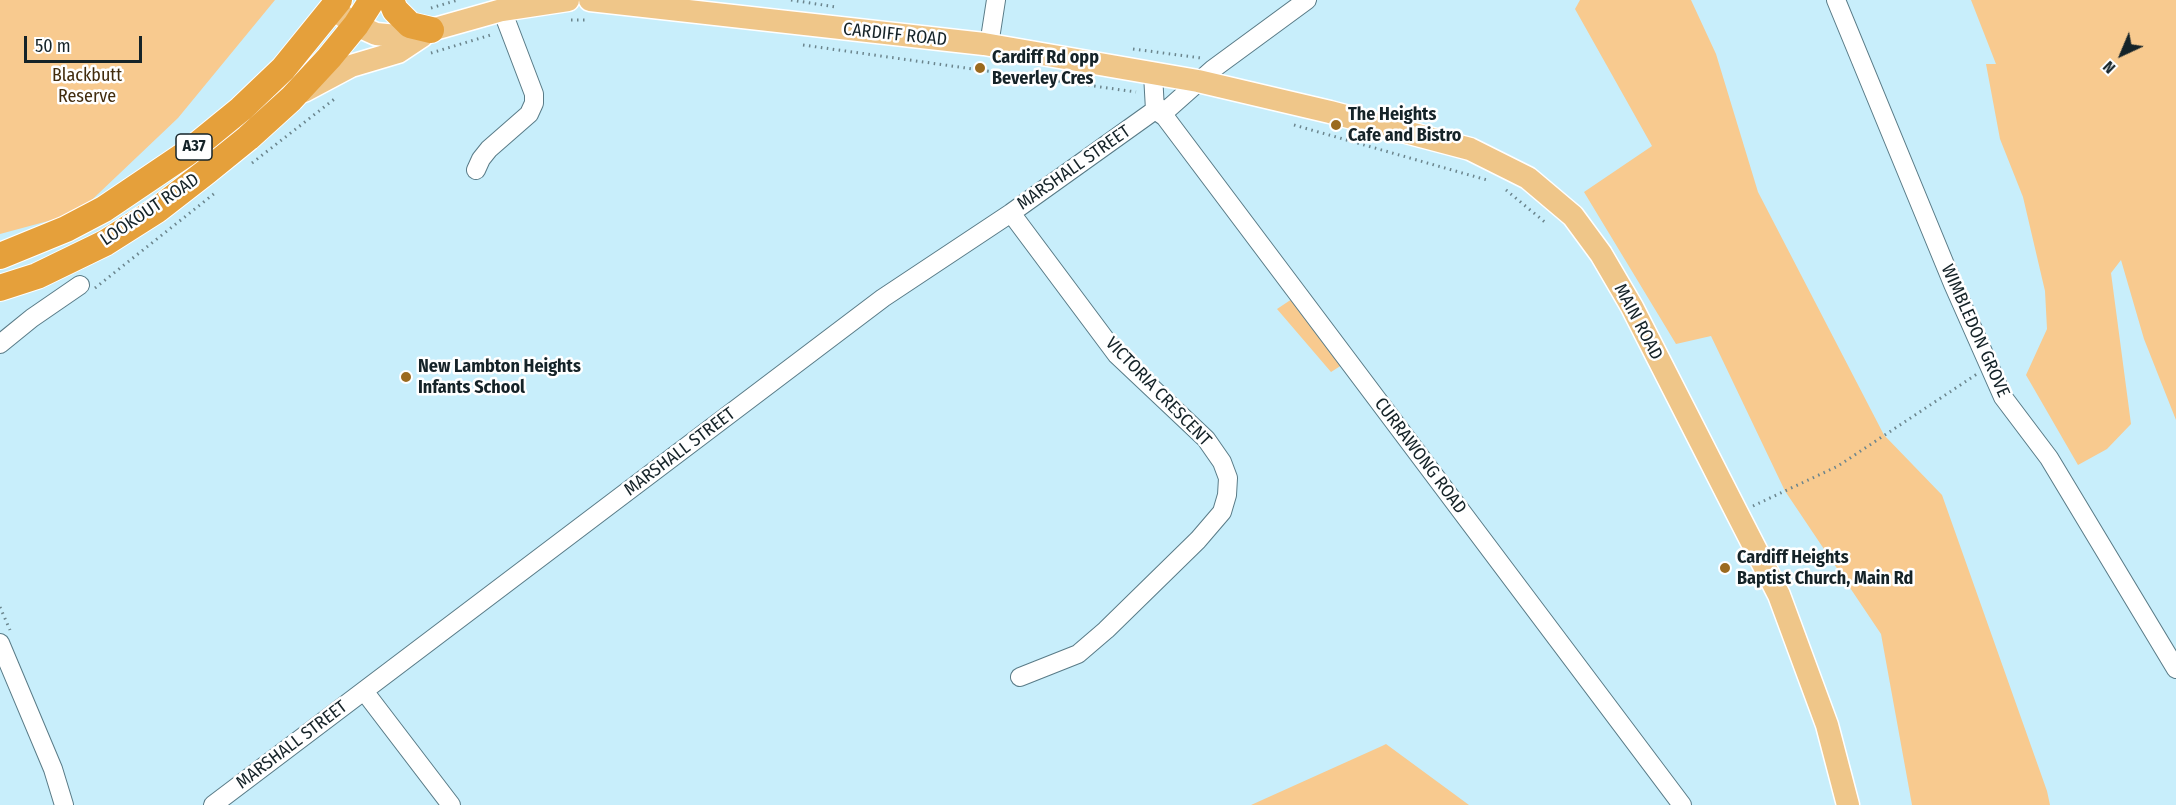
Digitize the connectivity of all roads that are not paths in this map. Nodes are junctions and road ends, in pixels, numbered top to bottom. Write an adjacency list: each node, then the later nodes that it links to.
1 (372, 0): 11 (highway, A37)
2 (391, 0): 9 (highway)
3 (996, 0): 12 (street)
4 (1307, 0): 14 (street, MARSHALL STREET)
5 (1836, 0): 24 (street, WIMBLEDON GROVE)
6 (336, 5): 11 (main road); 19 (highway, LOOKOUT ROAD / A37)
7 (564, 10): 10 (main road)
8 (591, 10): 12 (main road, CARDIFF ROAD)
9 (428, 20): 10 (main road); 11 (main road); 15 (main road)
10 (506, 20): 17 (street)
11 (356, 25): 15 (highway, LOOKOUT ROAD / A37)
12 (989, 45): 13 (main road, CARDIFF ROAD)
13 (1153, 74): 14 (main road, CARDIFF ROAD); 16 (street)
14 (1198, 81): 16 (street, MARSHALL STREET); 31 (main road, MAIN ROAD)
15 (291, 99): 21 (highway, LOOKOUT ROAD / A37)
16 (1155, 110): 18 (street, MARSHALL STREET); 30 (street, CURRAWONG ROAD)
17 (476, 170)
18 (1011, 213): 25 (street, VICTORIA CRESCENT); 26 (street, MARSHALL STREET)
19 (0, 256)
20 (88, 287): 22 (street)
21 (0, 288)
22 (0, 344)
23 (0, 643): 27 (street)
24 (2176, 669)
25 (1020, 678)
26 (364, 691): 28 (street, MARSHALL STREET); 29 (street)
27 (64, 805)
28 (213, 805)
29 (451, 805)
30 (1682, 805)
31 (1848, 805)

